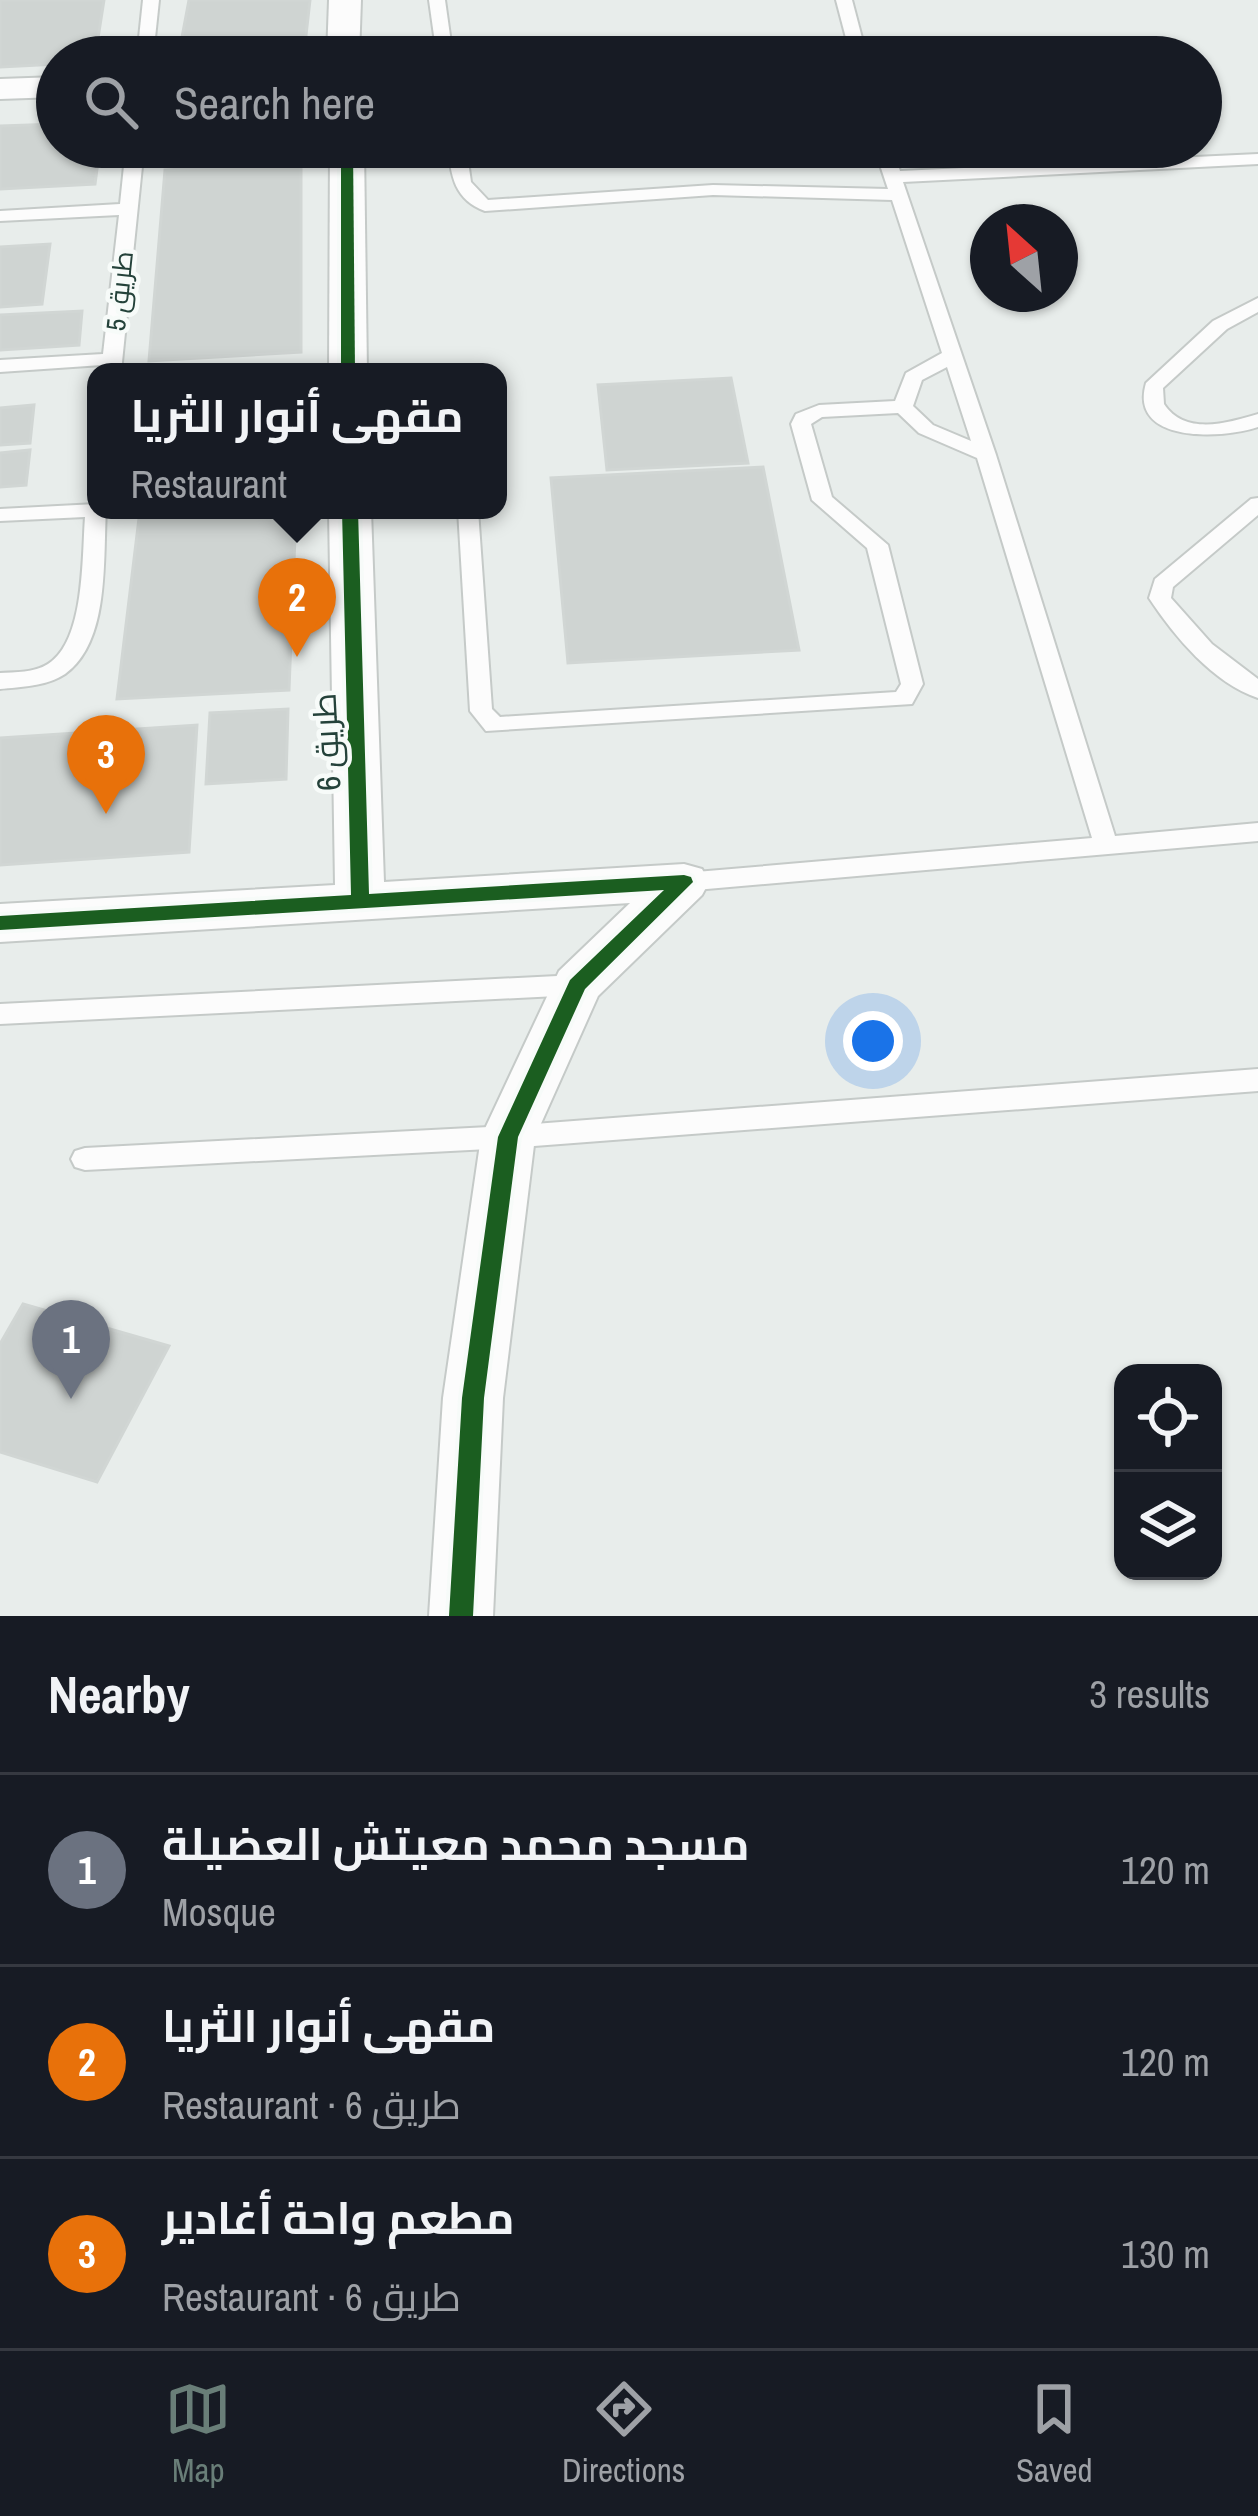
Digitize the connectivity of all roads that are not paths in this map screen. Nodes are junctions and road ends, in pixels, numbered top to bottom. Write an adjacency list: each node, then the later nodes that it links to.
1 (151, 0): 5 (lane)
2 (345, 0): 6 (street)
3 (437, 0): 7 (lane)
4 (844, 0): 8 (lane)
5 (147, 36)
6 (338, 36)
7 (442, 36)
8 (853, 36)
9 (36, 88): 10 (street)
10 (0, 89)
11 (1258, 159): 12 (lane)
12 (1222, 162)
13 (133, 168): 19 (lane, طريق 5)
14 (346, 168): 24 (street)
15 (460, 168): 18 (lane)
16 (888, 168): 18 (lane)
17 (1136, 168): 18 (lane)
18 (893, 186): 22 (lane)
19 (128, 209): 20 (lane, طريق 5); 23 (lane, طريق 5)
20 (0, 216)
21 (1258, 304): 28 (lane)
22 (952, 356): 27 (lane); 29 (lane)
23 (112, 363)
24 (348, 363)
25 (0, 366): 26 (lane)
26 (87, 366)
27 (903, 407): 29 (lane); 35 (lane)
28 (1258, 419)
29 (986, 455): 39 (lane)
30 (1258, 504): 37 (lane)
31 (87, 510): 32 (lane)
32 (0, 515)
33 (95, 519): 36 (lane)
34 (350, 519): 41 (street, طريق 6)
35 (469, 519)
36 (0, 681)
37 (1258, 690)
38 (1258, 832): 39 (lane)
39 (1106, 842): 40 (lane)
40 (684, 882): 41 (street); 43 (street)
41 (360, 899): 42 (street)
42 (0, 922)
43 (577, 985): 44 (lane); 46 (street)
44 (0, 1014)
45 (1258, 1080): 46 (lane)
46 (508, 1137): 47 (lane); 48 (street)
47 (85, 1159)
48 (461, 1616)

